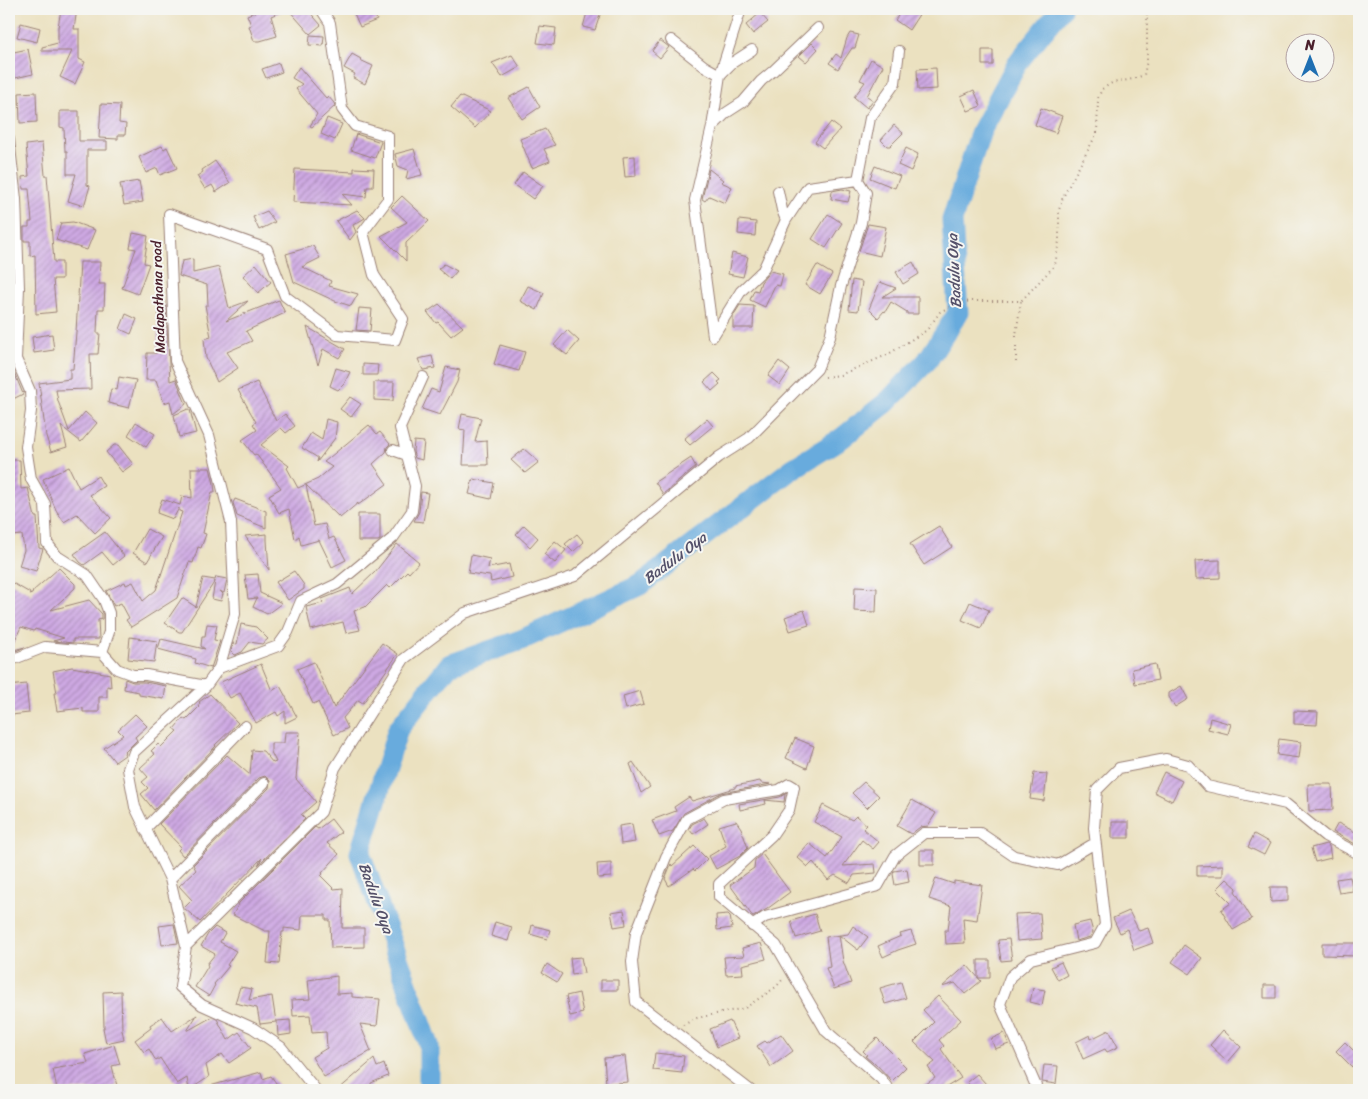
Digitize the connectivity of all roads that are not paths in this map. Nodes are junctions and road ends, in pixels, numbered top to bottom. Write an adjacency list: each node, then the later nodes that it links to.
1 (320, 9): 18 (street, Madapathana road)
2 (741, 9): 7 (street)
3 (818, 28): 8 (street)
4 (671, 40): 7 (street)
5 (752, 50): 7 (street)
6 (899, 51): 10 (street)
7 (720, 75): 8 (street)
8 (712, 127): 12 (street)
9 (9, 139): 16 (street)
10 (858, 180): 12 (street); 27 (street)
11 (778, 191): 12 (street)
12 (786, 220)
13 (423, 377): 15 (street)
14 (393, 450): 15 (street)
15 (408, 455): 18 (street)
16 (102, 652): 17 (street); 19 (street)
17 (9, 661)
18 (219, 668): 19 (street, Madapathana road)
19 (206, 686): 22 (street, Madapathana road)
20 (245, 726): 22 (street)
21 (264, 784): 25 (street)
22 (145, 829): 25 (street, Madapathana road)
23 (1095, 843): 24 (street); 26 (street); 31 (street)
24 (1359, 854)
25 (170, 879): 27 (street, Madapathana road)
26 (752, 926): 29 (street); 30 (street)
27 (186, 946): 28 (street, Madapathana road)
28 (316, 1090)
29 (750, 1090)
30 (889, 1090)
31 (1034, 1090)

